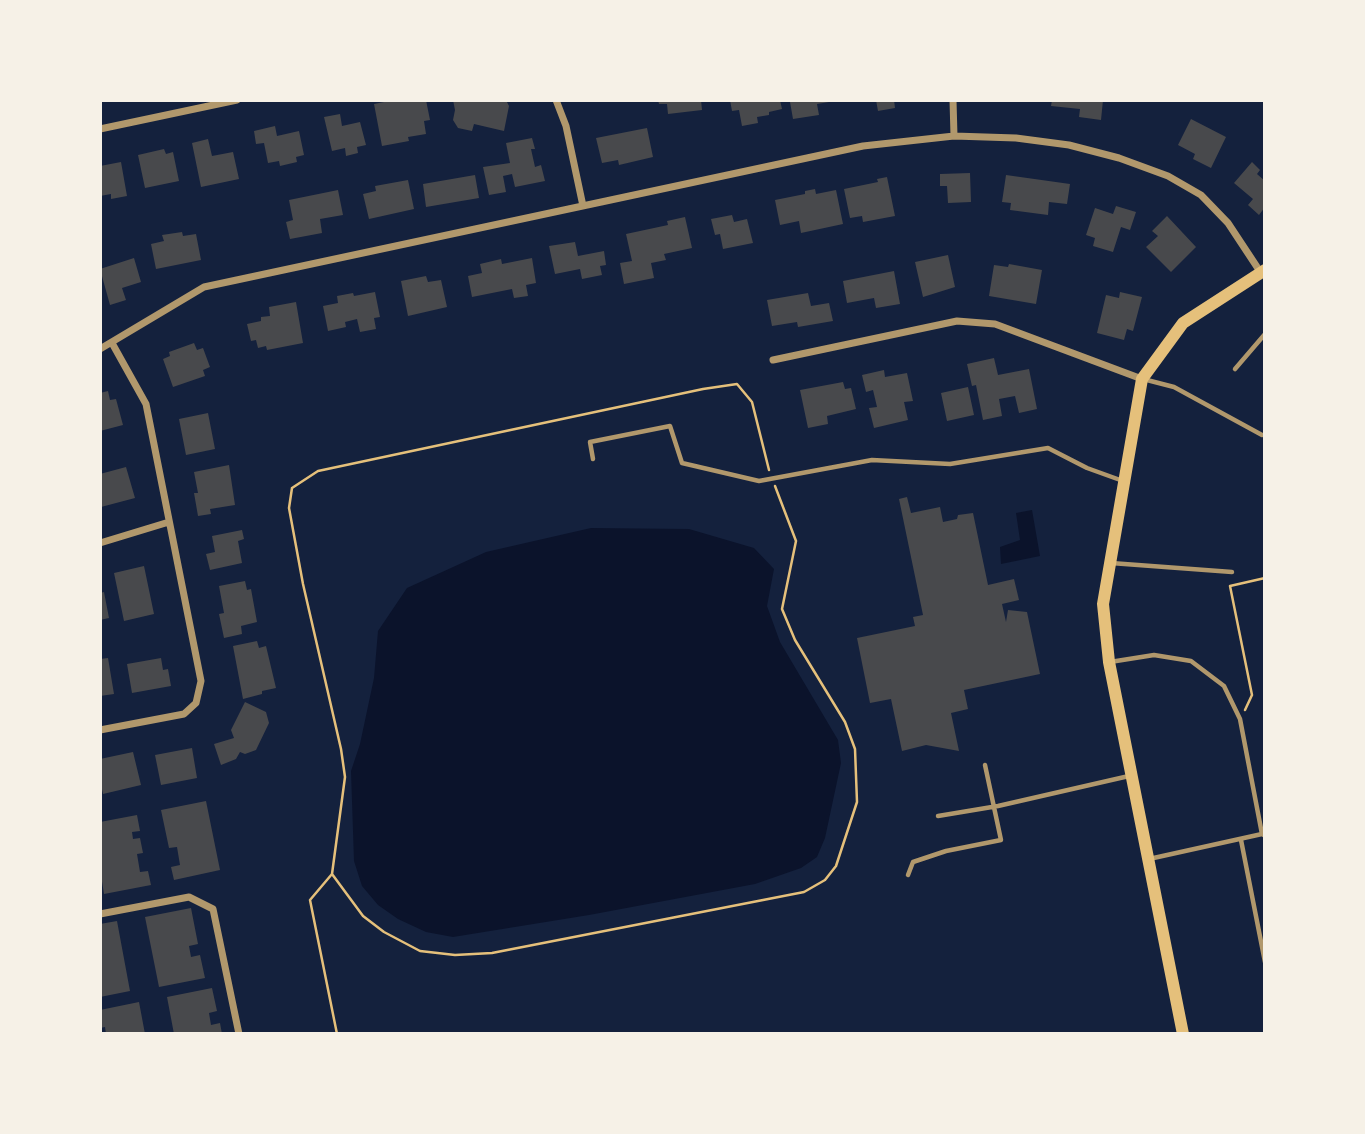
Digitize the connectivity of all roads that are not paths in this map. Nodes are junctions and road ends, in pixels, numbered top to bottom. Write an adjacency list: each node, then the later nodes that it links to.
1 (191, 100): 5 (street)
2 (237, 100): 5 (street)
3 (556, 100): 8 (street)
4 (953, 100): 7 (street)
5 (193, 110): 6 (street)
6 (100, 129)
7 (954, 136): 8 (street); 9 (street)
8 (583, 206): 11 (street)
9 (1264, 274): 15 (main road)
10 (1265, 334): 14 (lane)
11 (112, 343): 12 (street); 19 (street)
12 (100, 349)
13 (773, 360): 15 (street)
14 (1235, 369)
15 (1142, 379): 16 (lane); 18 (main road)
16 (1262, 435)
17 (593, 459): 18 (lane)
18 (1124, 481): 21 (main road)
19 (169, 522): 20 (street); 24 (street)
20 (100, 543)
21 (1110, 563): 22 (lane); 23 (main road)
22 (1232, 572)
23 (1109, 662): 26 (main road); 29 (lane)
24 (100, 730)
25 (985, 765): 27 (lane)
26 (1132, 776): 27 (lane); 31 (main road)
27 (994, 806): 28 (lane); 32 (lane)
28 (938, 816)
29 (1264, 835): 30 (lane)
30 (1241, 840): 31 (lane); 34 (lane)
31 (1148, 859): 36 (main road)
32 (908, 875)
33 (100, 914): 35 (street)
34 (1265, 962)
35 (239, 1034)
36 (1183, 1034)

